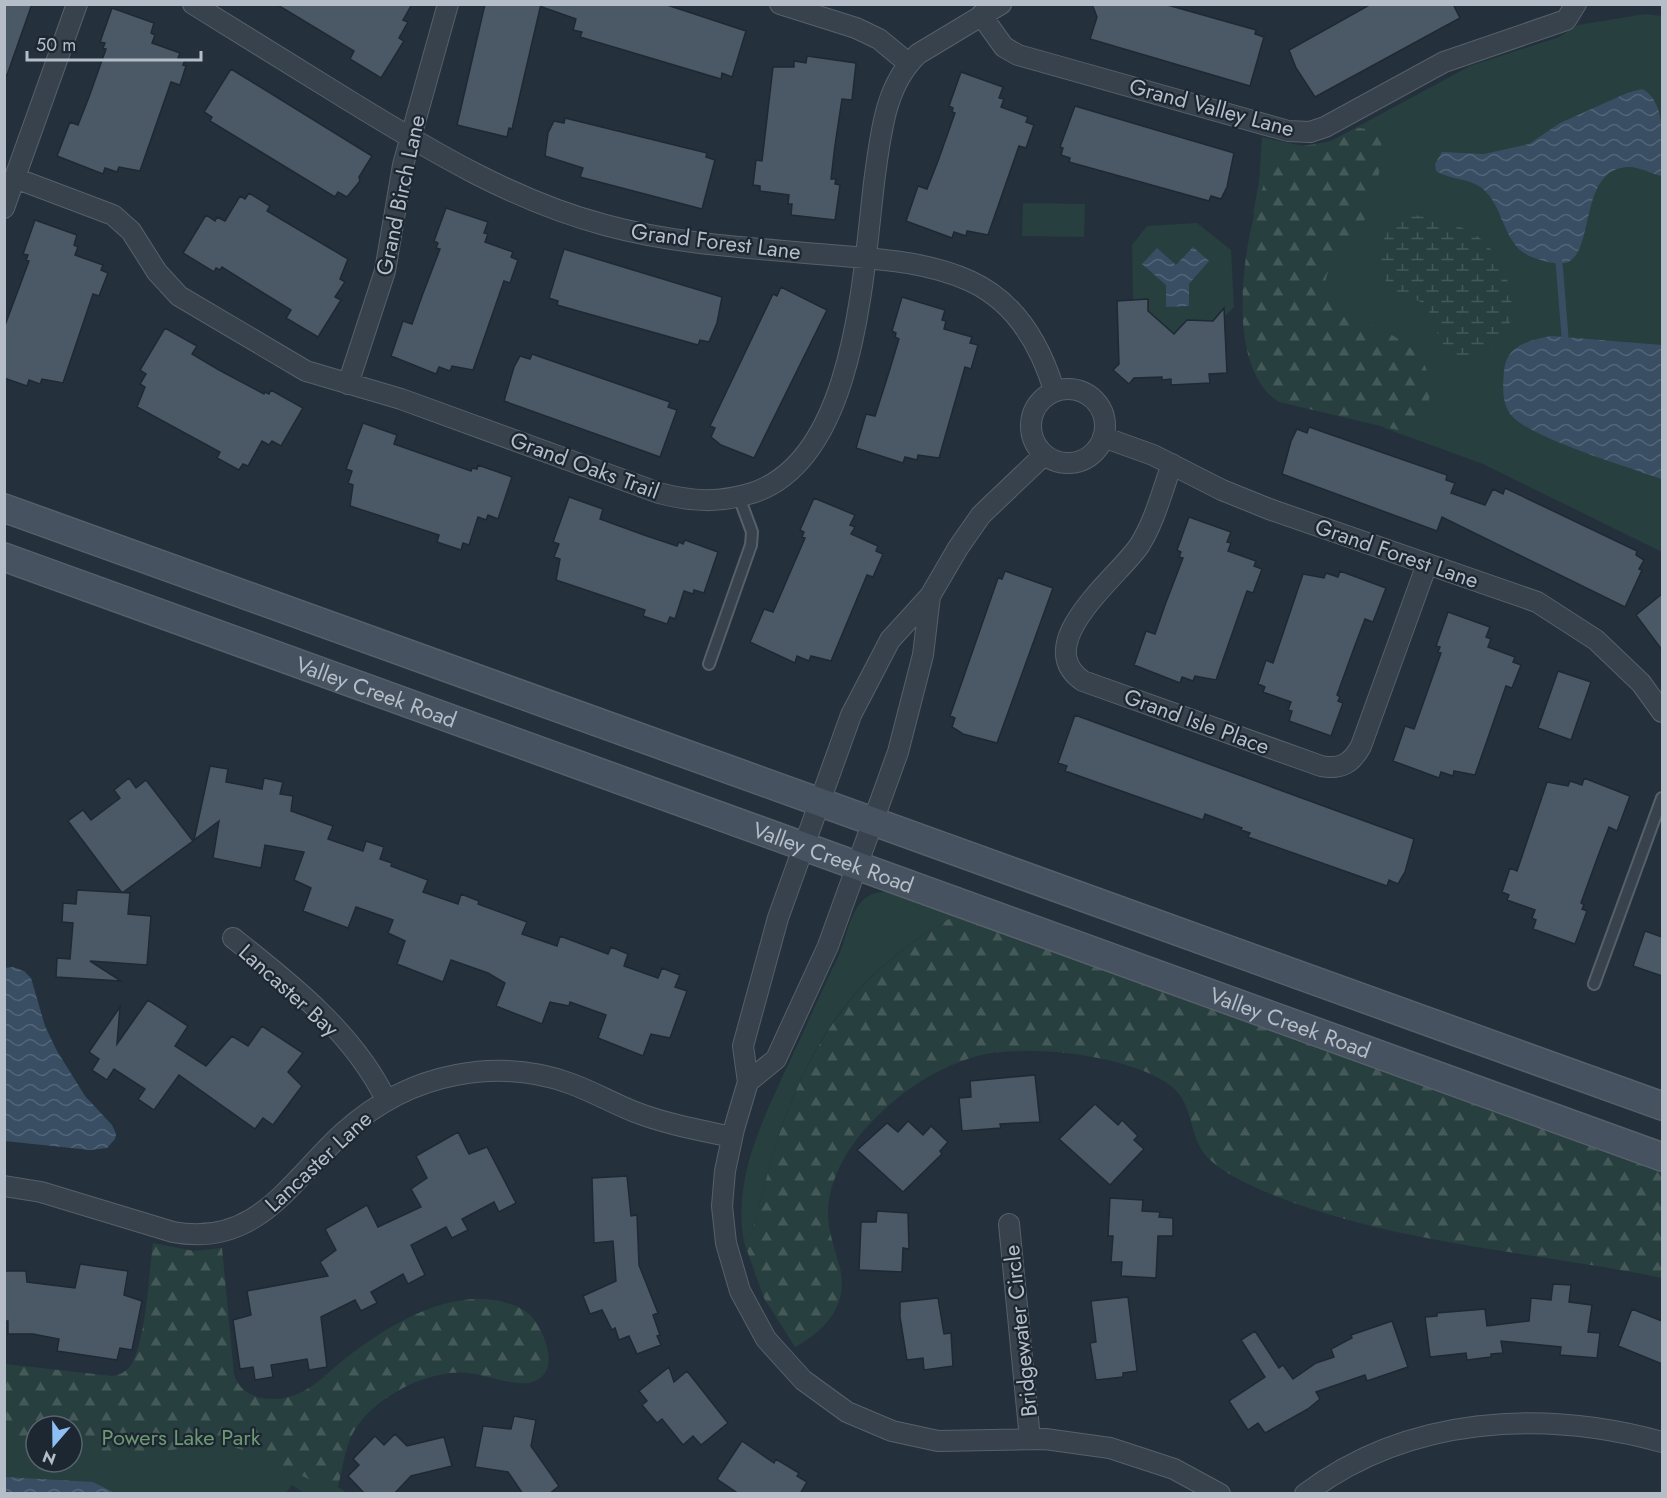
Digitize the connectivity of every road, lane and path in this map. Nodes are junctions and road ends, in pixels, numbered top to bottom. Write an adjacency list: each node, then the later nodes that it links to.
1 (77, 4): 10 (street)
2 (193, 4): 9 (street, Grand Forest Lane)
3 (448, 4): 9 (street, Grand Birch Lane)
4 (780, 4): 8 (street)
5 (1001, 4): 7 (street)
6 (1576, 4): 7 (street, Grand Valley Lane)
7 (981, 15): 8 (street)
8 (908, 63): 12 (street, Grand Oaks Trail)
9 (410, 138): 12 (street, Grand Forest Lane); 13 (street, Grand Birch Lane)
10 (15, 178): 11 (street); 13 (street, Grand Oaks Trail)
11 (4, 208)
12 (864, 258): 14 (street, Grand Forest Lane); 18 (street, Grand Oaks Trail)
13 (348, 384): 18 (street, Grand Oaks Trail)
14 (1054, 390): 15 (street); 16 (street)
15 (1103, 437): 16 (street); 17 (street, Grand Forest Lane)
16 (1044, 455): 22 (street)
17 (1172, 464): 21 (street, Grand Forest Lane); 21 (street, Grand Isle Place)
18 (739, 497): 23 (lane)
19 (4, 508): 26 (main road, Valley Creek Road)
20 (4, 558): 28 (main road, Valley Creek Road)
21 (1427, 564): 24 (street, Grand Forest Lane)
22 (930, 596): 26 (street); 27 (street)
23 (709, 664)
24 (1662, 712)
25 (1662, 798): 31 (lane)
26 (819, 802): 27 (main road, Valley Creek Road); 28 (street)
27 (872, 822): 29 (street); 34 (main road, Valley Creek Road)
28 (803, 847): 29 (main road, Valley Creek Road); 32 (street)
29 (856, 866): 32 (street); 36 (main road, Valley Creek Road)
30 (233, 938): 33 (street, Lancaster Bay)
31 (1594, 984)
32 (748, 1082): 35 (street)
33 (386, 1100): 35 (street, Lancaster Lane); 37 (street, Lancaster Lane)
34 (1662, 1106)
35 (732, 1137): 39 (street)
36 (1662, 1157)
37 (4, 1186)
38 (1008, 1224): 39 (street, Bridgewater Circle)
39 (1030, 1439): 41 (street)
40 (1662, 1442): 42 (street)
41 (1220, 1494)
42 (1305, 1494)

